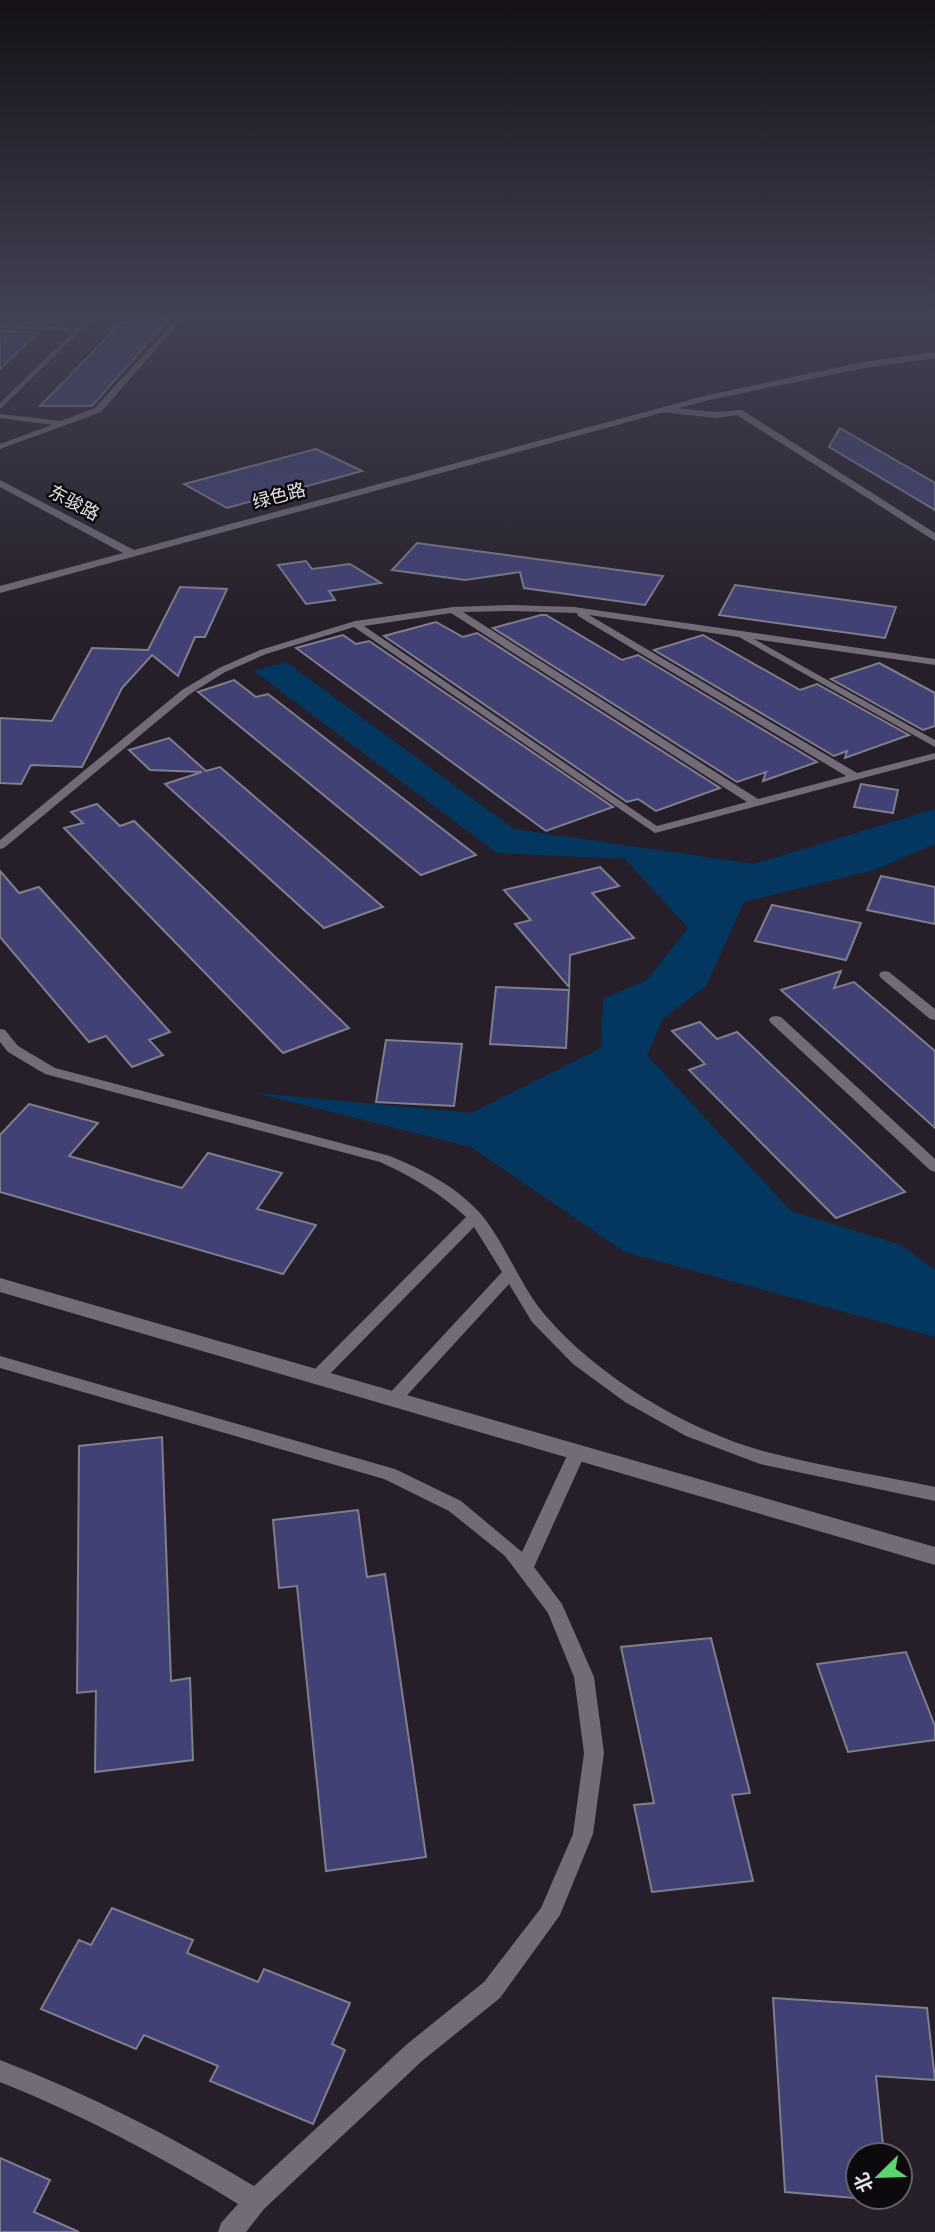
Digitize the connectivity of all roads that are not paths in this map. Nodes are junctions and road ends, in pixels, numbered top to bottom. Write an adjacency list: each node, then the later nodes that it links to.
1 (24, 419): 6 (lane)
2 (74, 419): 6 (lane)
3 (608, 419): 10 (main road, 绿色路)
4 (631, 419): 11 (main road, 绿色路)
5 (750, 419): 9 (main road)
6 (61, 424): 7 (lane)
7 (0, 447)
8 (0, 483): 10 (main road, 东骏路)
9 (935, 538)
10 (120, 548): 11 (main road, 东骏路); 12 (main road, 绿色路)
11 (132, 554): 13 (main road, 绿色路)
12 (0, 580)
13 (0, 590)
14 (453, 610): 15 (lane); 16 (lane); 22 (lane)
15 (574, 610): 17 (lane); 21 (lane)
16 (355, 624): 22 (lane); 23 (lane)
17 (737, 634): 18 (lane); 19 (lane)
18 (935, 662)
19 (935, 744)
20 (935, 756): 21 (lane)
21 (856, 777): 22 (lane)
22 (756, 803)
23 (0, 846)
24 (885, 975): 25 (lane)
25 (935, 1016)
26 (776, 1020): 28 (lane)
27 (0, 1032): 29 (lane)
28 (935, 1167)
29 (475, 1217): 30 (lane); 33 (lane)
30 (508, 1275): 34 (lane); 36 (lane)
31 (0, 1285): 33 (main road)
32 (0, 1362): 38 (lane)
33 (317, 1377): 34 (main road)
34 (394, 1399): 35 (main road)
35 (578, 1452): 37 (main road); 38 (lane)
36 (935, 1494)
37 (935, 1556)
38 (524, 1568): 40 (lane)
39 (0, 2071): 40 (lane)
40 (256, 2201): 41 (lane)
41 (230, 2232)

